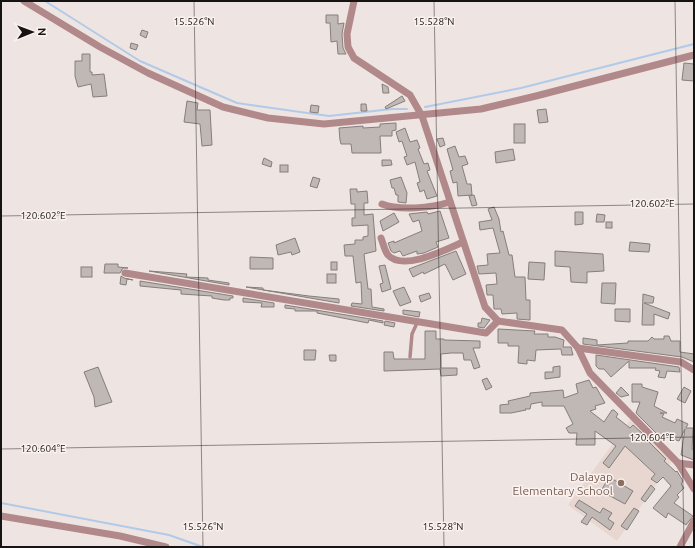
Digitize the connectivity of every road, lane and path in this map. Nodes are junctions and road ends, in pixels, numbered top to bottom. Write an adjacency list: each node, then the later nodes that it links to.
1 (24, 1): 4 (street)
2 (354, 1): 4 (street)
3 (694, 55): 4 (street)
4 (422, 116): 5 (street)
5 (450, 202): 6 (street); 8 (street)
6 (382, 204)
7 (381, 238): 8 (street)
8 (463, 242): 10 (street)
9 (125, 273): 11 (street)
10 (498, 321): 11 (street); 12 (street)
11 (417, 322): 13 (lane)
12 (578, 348): 14 (street); 15 (street)
13 (410, 357)
14 (694, 370)
15 (678, 463): 16 (street); 17 (street)
16 (694, 465)
17 (694, 490)
18 (1, 516): 20 (street)
19 (694, 521): 21 (street)
20 (166, 547)
21 (680, 547)

